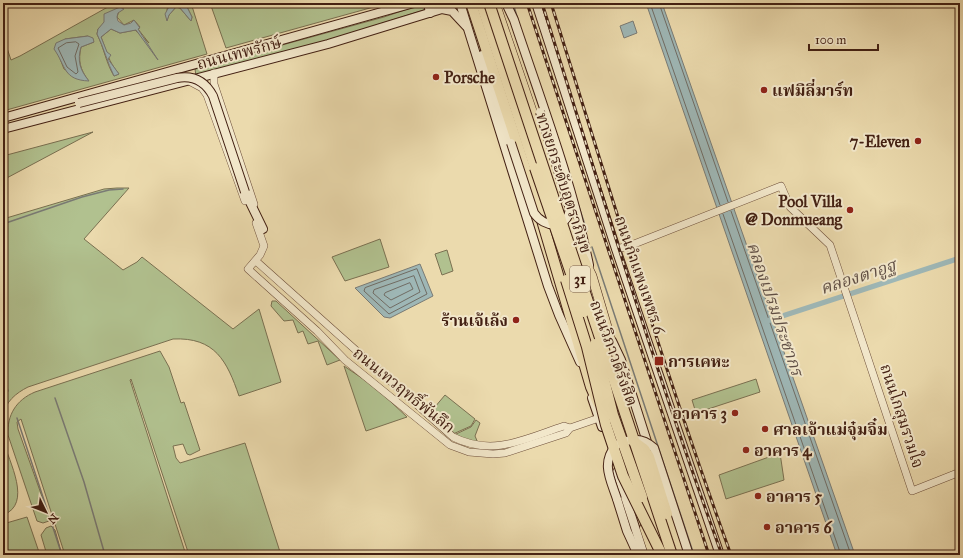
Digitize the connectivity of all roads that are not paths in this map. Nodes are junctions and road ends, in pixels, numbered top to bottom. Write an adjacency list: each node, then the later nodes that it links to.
1 (414, 3): 18 (main road, ถนนเทพรักษ์)
2 (428, 3): 12 (main road)
3 (460, 3): 13 (main road, 31)
4 (464, 3): 9 (main road, bridge)
5 (471, 3): 20 (highway)
6 (480, 3): 22 (highway, ถนนวิภาวดีรังสิต / 31); 38 (highway, ทางยกระดับอุตราภิมุข / 31, bridge)
7 (489, 3): 40 (highway, ทางยกระดับอุตราภิมุข / 31, bridge)
8 (495, 3): 26 (highway, ถนนวิภาวดีรังสิต / 31)
9 (503, 3)
10 (506, 3): 26 (main road, ถนนวิภาวดีรังสิต / 31)
11 (536, 3): 24 (main road, ถนนกำแพงเพชร 6)
12 (430, 13): 13 (main road, ถนนเทพรักษ์); 14 (main road, ถนนเทพรักษ์)
13 (470, 34): 30 (main road, 31)
14 (214, 73): 15 (main road, ถนนเทพรักษ์); 16 (street)
15 (187, 80): 17 (street); 21 (main road, ถนนเทพรักษ์)
16 (216, 90): 17 (street); 23 (street)
17 (207, 95): 25 (street)
18 (33, 110): 19 (main road, ถนนเทพรักษ์); 23 (main road, bridge)
19 (3, 118)
20 (509, 120): 22 (highway); 37 (highway)
21 (3, 129)
22 (531, 164): 39 (highway, ถนนวิภาวดีรังสิต / 31)
23 (263, 230): 25 (street)
24 (616, 249): 35 (street, ถนนโกสุมรวมใจ); 45 (main road, ถนนกำแพงเพชร 6)
25 (258, 263): 28 (street, ถนนเทวฤทธิ์พันลึก); 29 (street, ถนนเทวฤทธิ์พันลึก)
26 (592, 276): 27 (highway, ถนนวิภาวดีรังสิต / 31)
27 (610, 337): 41 (highway, ถนนวิภาวดีรังสิต / 31); 43 (main road, ถนนวิภาวดีรังสิต / 31)
28 (352, 347): 29 (street); 31 (street, ถนนเทวฤทธิ์พันลึก)
29 (345, 360): 33 (street, ถนนเทวฤทธิ์พันลึก)
30 (599, 418): 34 (street, ถนนเทวฤทธิ์พันลึก); 36 (main road, 31)
31 (453, 437): 33 (street); 34 (street, ถนนเทวฤทธิ์พันลึก)
32 (630, 440): 36 (main road, bridge); 42 (highway, bridge); 44 (main road, bridge)
33 (450, 445): 34 (street, ถนนเทวฤทธิ์พันลึก)
34 (474, 450)
35 (960, 472)
36 (639, 554)
37 (654, 555)
38 (662, 555)
39 (668, 555)
40 (672, 555)
41 (677, 555)
42 (681, 555)
43 (684, 555)
44 (689, 555)
45 (720, 555)

